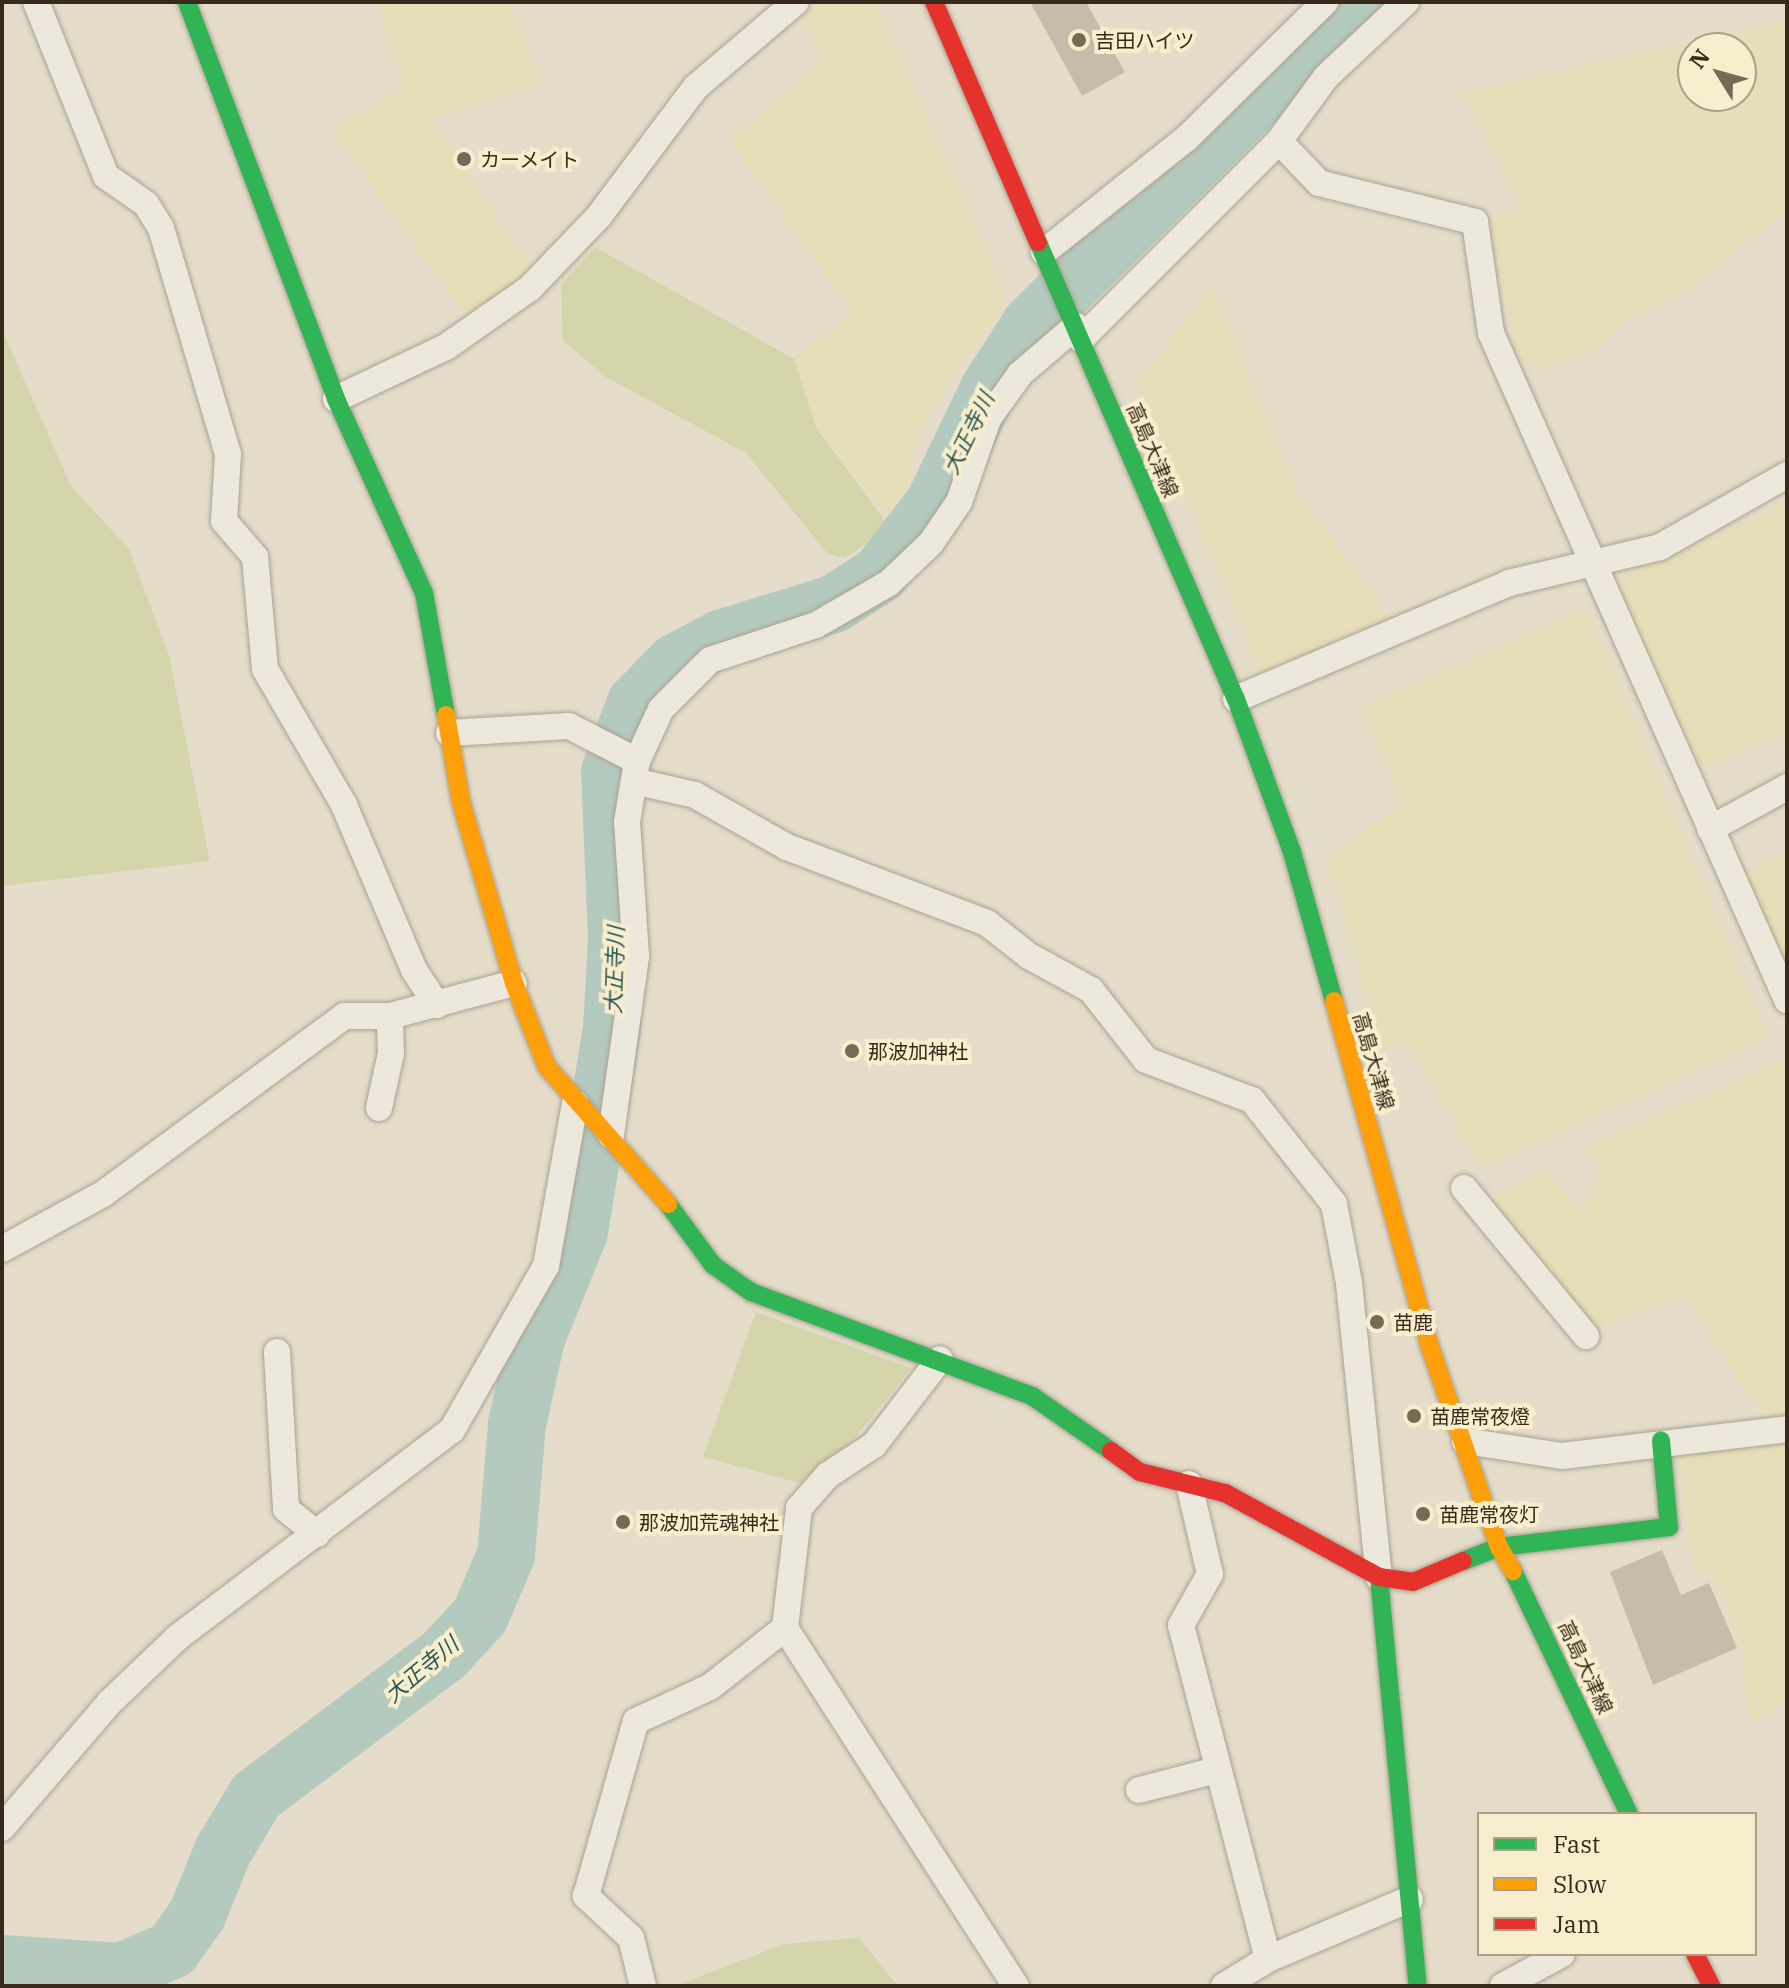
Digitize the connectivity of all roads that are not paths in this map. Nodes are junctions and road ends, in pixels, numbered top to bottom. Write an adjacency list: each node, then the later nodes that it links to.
1 (36, 2): 20 (street)
2 (187, 2): 10 (street)
3 (796, 2): 10 (street)
4 (934, 2): 8 (street)
5 (1325, 2): 8 (street)
6 (1406, 2): 7 (street)
7 (1279, 141): 9 (street); 12 (street)
8 (1049, 263): 9 (street, 高島大津線)
9 (1077, 328): 13 (street, 高島大津線); 15 (street)
10 (336, 399): 14 (street)
11 (1787, 475): 12 (street)
12 (1592, 566): 13 (street); 17 (street)
13 (1236, 699): 32 (street, 高島大津線)
14 (449, 733): 15 (street); 18 (street)
15 (634, 766): 24 (street); 36 (street)
16 (1787, 787): 17 (street)
17 (1710, 829): 19 (street)
18 (514, 983): 20 (street); 23 (street)
19 (1787, 1000)
20 (437, 1005): 21 (street)
21 (390, 1016): 22 (street); 26 (street)
22 (379, 1108)
23 (579, 1108): 24 (street); 34 (street)
24 (608, 1132): 29 (street)
25 (1464, 1188): 27 (street)
26 (2, 1249)
27 (1586, 1336)
28 (277, 1352): 34 (street)
29 (940, 1359): 33 (street); 37 (street)
30 (1787, 1429): 31 (street)
31 (1661, 1440): 32 (street); 35 (street)
32 (1465, 1441): 35 (street, 高島大津線)
33 (1189, 1484): 36 (street); 38 (street)
34 (317, 1534): 41 (street)
35 (1499, 1547): 36 (street); 40 (street, 高島大津線)
36 (1379, 1577): 42 (street)
37 (785, 1628): 46 (street); 47 (street)
38 (1217, 1770): 39 (street); 45 (street)
39 (1139, 1790)
40 (1628, 1812)
41 (2, 1828)
42 (1410, 1899): 45 (street); 49 (street)
43 (1558, 1956): 50 (street)
44 (1696, 1956): 51 (street)
45 (1268, 1959): 48 (street)
46 (643, 1986)
47 (1016, 1986)
48 (1224, 1986)
49 (1418, 1986)
50 (1503, 1986)
51 (1711, 1986)

